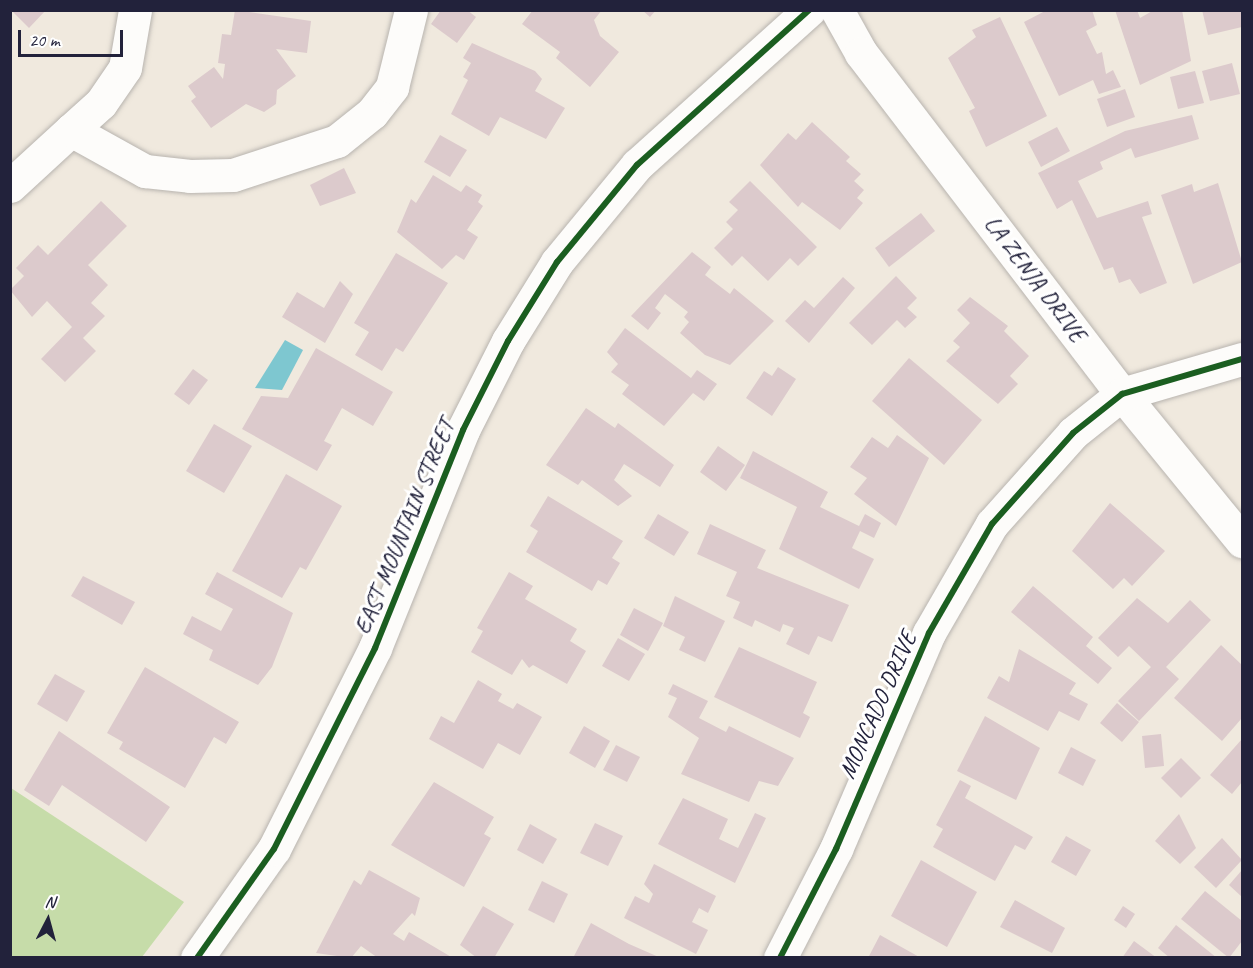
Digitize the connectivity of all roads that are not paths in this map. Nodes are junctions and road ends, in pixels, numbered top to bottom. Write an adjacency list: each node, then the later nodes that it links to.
1 (135, 10): 5 (street)
2 (411, 10): 5 (street)
3 (809, 10): 10 (street, EAST MOUNTAIN STREET)
4 (837, 10): 8 (street, LA ZENJA DRIVE)
5 (71, 130): 6 (street)
6 (10, 186)
7 (1242, 359): 8 (street, MONCADO DRIVE)
8 (1122, 394): 9 (street, LA ZENJA DRIVE); 11 (street, MONCADO DRIVE)
9 (1242, 541)
10 (197, 957)
11 (780, 957)

